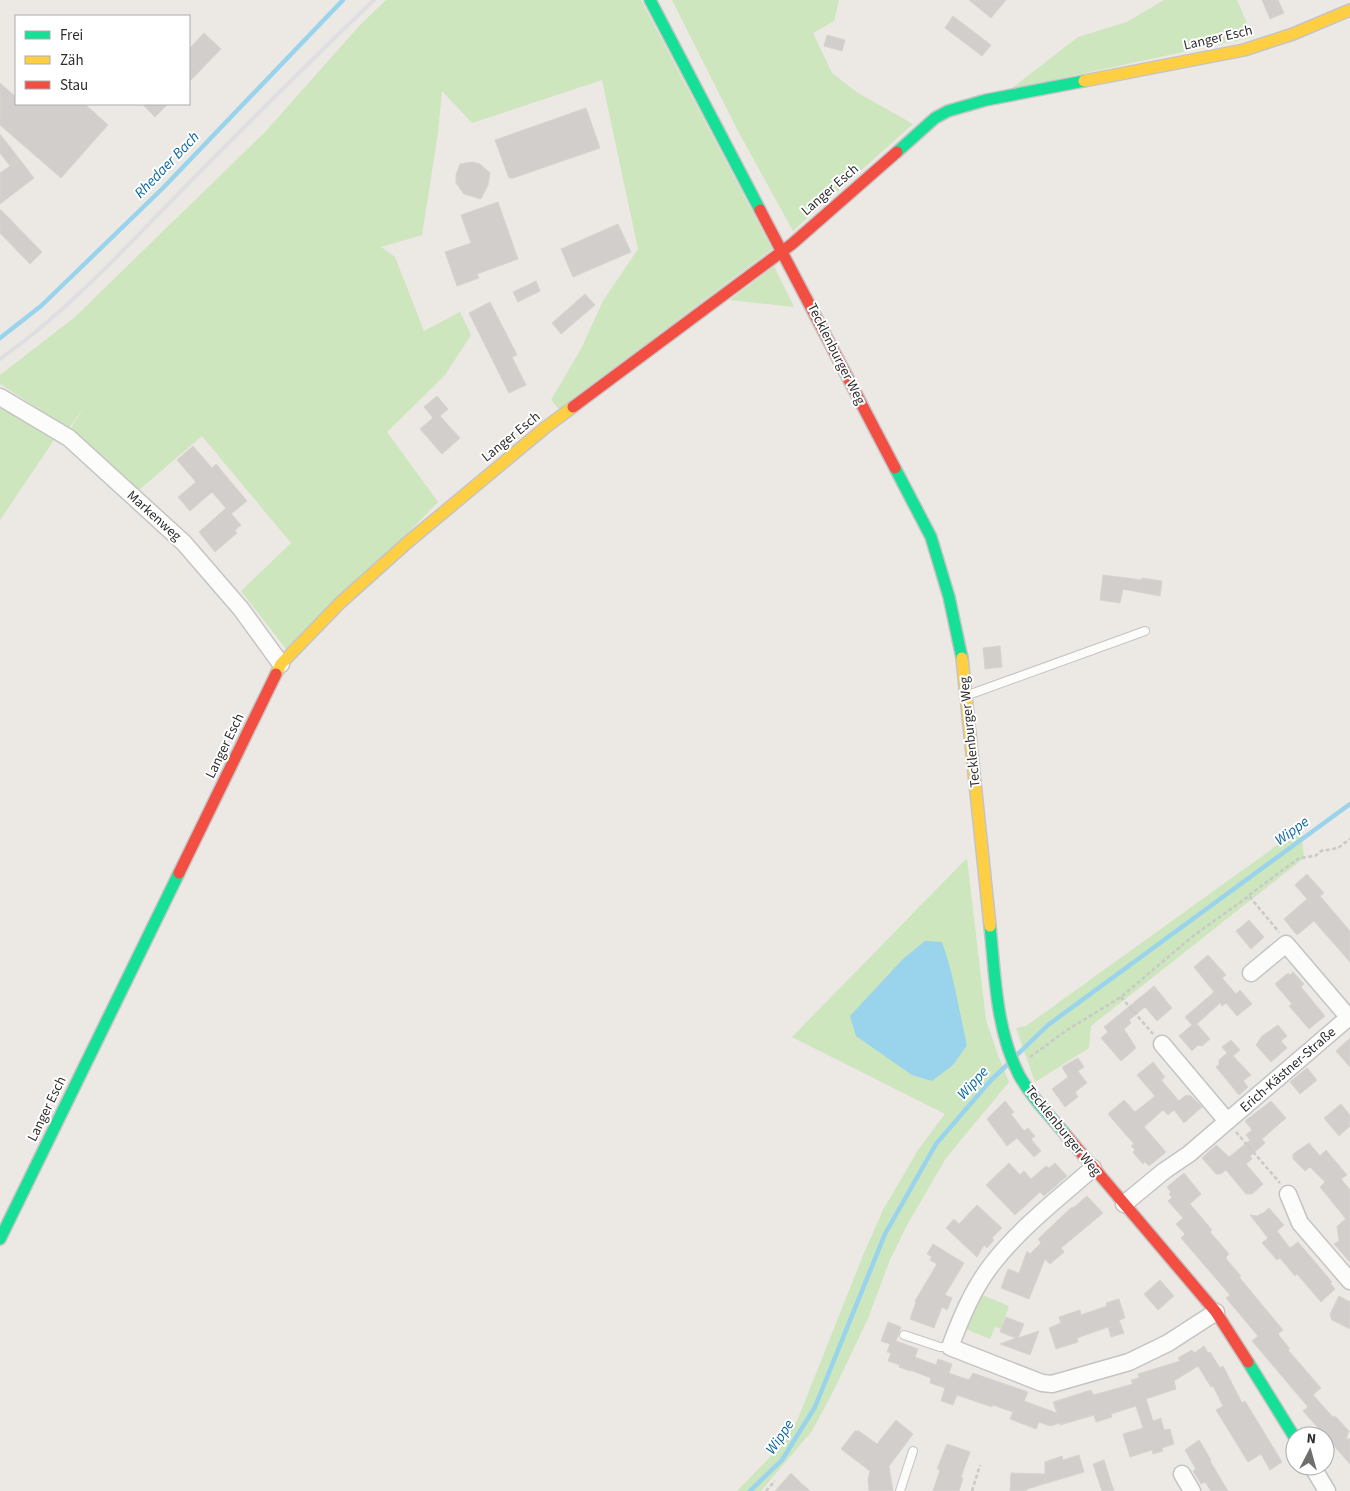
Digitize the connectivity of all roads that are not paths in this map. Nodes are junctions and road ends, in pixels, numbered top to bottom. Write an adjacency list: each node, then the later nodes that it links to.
1 (650, 0): 3 (street, Tecklenburger Weg)
2 (1350, 10): 3 (street, Langer Esch)
3 (782, 251): 6 (street, Langer Esch); 7 (street, Tecklenburger Weg)
4 (0, 396): 6 (street, Markenweg)
5 (1144, 631): 7 (lane)
6 (281, 664): 15 (street, Langer Esch)
7 (966, 696): 12 (street, Tecklenburger Weg)
8 (1251, 974): 9 (street, Erich-Kästner-Straße)
9 (1349, 1019): 11 (street, Erich-Kästner-Straße)
10 (1162, 1044): 11 (street, Erich-Kästner-Straße)
11 (1227, 1121): 14 (street, Erich-Kästner-Straße)
12 (1093, 1168): 14 (street, Tecklenburger Weg); 19 (street)
13 (1288, 1194): 16 (street)
14 (1124, 1204): 17 (street, Tecklenburger Weg)
15 (0, 1239)
16 (1350, 1281)
17 (1216, 1312): 19 (street); 20 (street, Tecklenburger Weg)
18 (904, 1335): 19 (lane)
19 (950, 1348)
20 (1288, 1426)
21 (913, 1451): 24 (lane)
22 (1182, 1474): 25 (street)
23 (1318, 1476): 26 (street)
24 (900, 1491)
25 (1192, 1491)
26 (1327, 1491)

